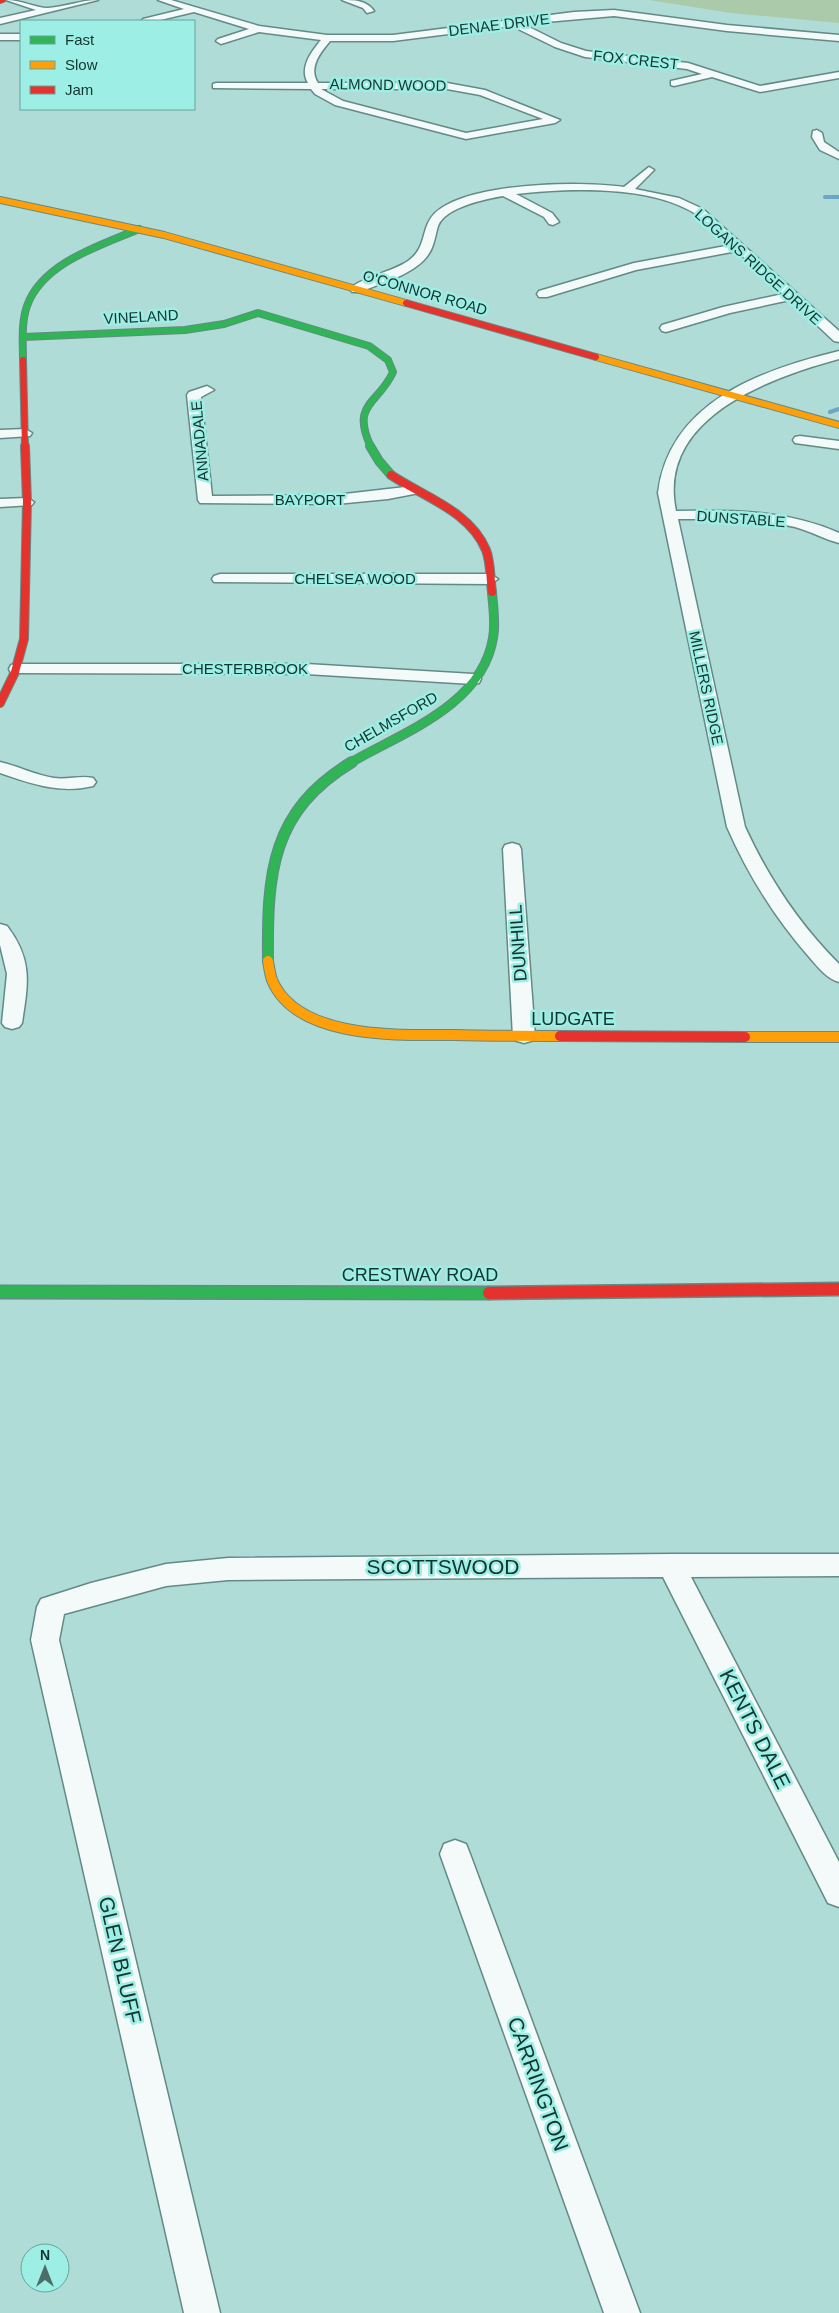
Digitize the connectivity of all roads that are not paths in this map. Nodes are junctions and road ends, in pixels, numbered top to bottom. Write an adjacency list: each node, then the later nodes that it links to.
1 (10, 0): 5 (street)
2 (94, 0): 5 (street)
3 (162, 0): 6 (street, DENAE DRIVE)
4 (347, 0): 7 (street)
5 (47, 10): 9 (street)
6 (194, 10): 8 (street); 12 (street, DENAE DRIVE)
7 (370, 11)
8 (150, 20)
9 (0, 22)
10 (514, 23): 11 (street, DENAE DRIVE); 16 (street, DENAE DRIVE); 20 (street, FOX CREST)
11 (707, 25): 13 (street); 17 (street, DENAE DRIVE)
12 (258, 29): 16 (street, DENAE DRIVE); 18 (street)
13 (677, 31)
14 (0, 37): 15 (street)
15 (20, 37)
16 (327, 38): 23 (street)
17 (837, 38): 19 (street)
18 (221, 41)
19 (807, 45)
20 (714, 74): 21 (street, FOX CREST); 22 (street)
21 (839, 75)
22 (674, 83)
23 (312, 84): 23 (street, ALMOND WOOD); 24 (street, ALMOND WOOD)
24 (216, 86)
25 (817, 133): 26 (street)
26 (839, 156)
27 (649, 170): 28 (street)
28 (627, 190): 29 (street, LOGANS RIDGE DRIVE); 33 (street, LOGANS RIDGE DRIVE)
29 (507, 194): 31 (street); 34 (street, LOGANS RIDGE DRIVE)
30 (0, 200): 32 (street, O'CONNOR ROAD)
31 (553, 222)
32 (139, 229): 34 (street, O'CONNOR ROAD); 39 (street)
33 (740, 247): 35 (street); 36 (street, LOGANS RIDGE DRIVE)
34 (356, 289): 43 (street, O'CONNOR ROAD)
35 (543, 294)
36 (792, 296): 38 (street); 40 (street, LOGANS RIDGE DRIVE)
37 (258, 313): 39 (street, VINELAND); 49 (street, CHELMSFORD)
38 (666, 328)
39 (24, 337): 45 (street)
40 (839, 338)
41 (839, 355): 43 (street, MILLERS RIDGE)
42 (207, 390): 50 (street, ANNADALE)
43 (733, 395): 44 (street, O'CONNOR ROAD); 53 (street, MILLERS RIDGE)
44 (839, 424)
45 (25, 433): 46 (street); 51 (street)
46 (0, 434)
47 (800, 440): 48 (street)
48 (839, 445)
49 (414, 490): 50 (street, BAYPORT); 56 (street, CHELMSFORD)
50 (205, 500)
51 (27, 502): 52 (street); 57 (street)
52 (0, 503)
53 (670, 516): 54 (street, DUNSTABLE); 64 (street, MILLERS RIDGE)
54 (839, 538)
55 (220, 579): 56 (street, CHELSEA WOOD)
56 (490, 579): 58 (street, CHELMSFORD)
57 (17, 669): 58 (street, CHESTERBROOK); 59 (street)
58 (473, 679): 65 (street, CHELMSFORD)
59 (0, 703)
60 (0, 767): 61 (street)
61 (87, 782)
62 (512, 849): 67 (street, DUNHILL)
63 (0, 930): 66 (street)
64 (839, 976)
65 (310, 1017): 67 (street, LUDGATE)
66 (12, 1023)
67 (524, 1037): 68 (street, LUDGATE)
68 (839, 1037)
69 (839, 1289): 70 (street, CRESTWAY ROAD)
70 (0, 1292)
71 (671, 1565): 72 (street, SCOTTSWOOD); 73 (street, SCOTTSWOOD); 75 (street, KENTS DALE)
72 (839, 1565)
73 (51, 1607): 76 (street, GLEN BLUFF)
74 (455, 1854): 77 (street, CARRINGTON)
75 (839, 1893)
76 (202, 2313)
77 (622, 2313)

